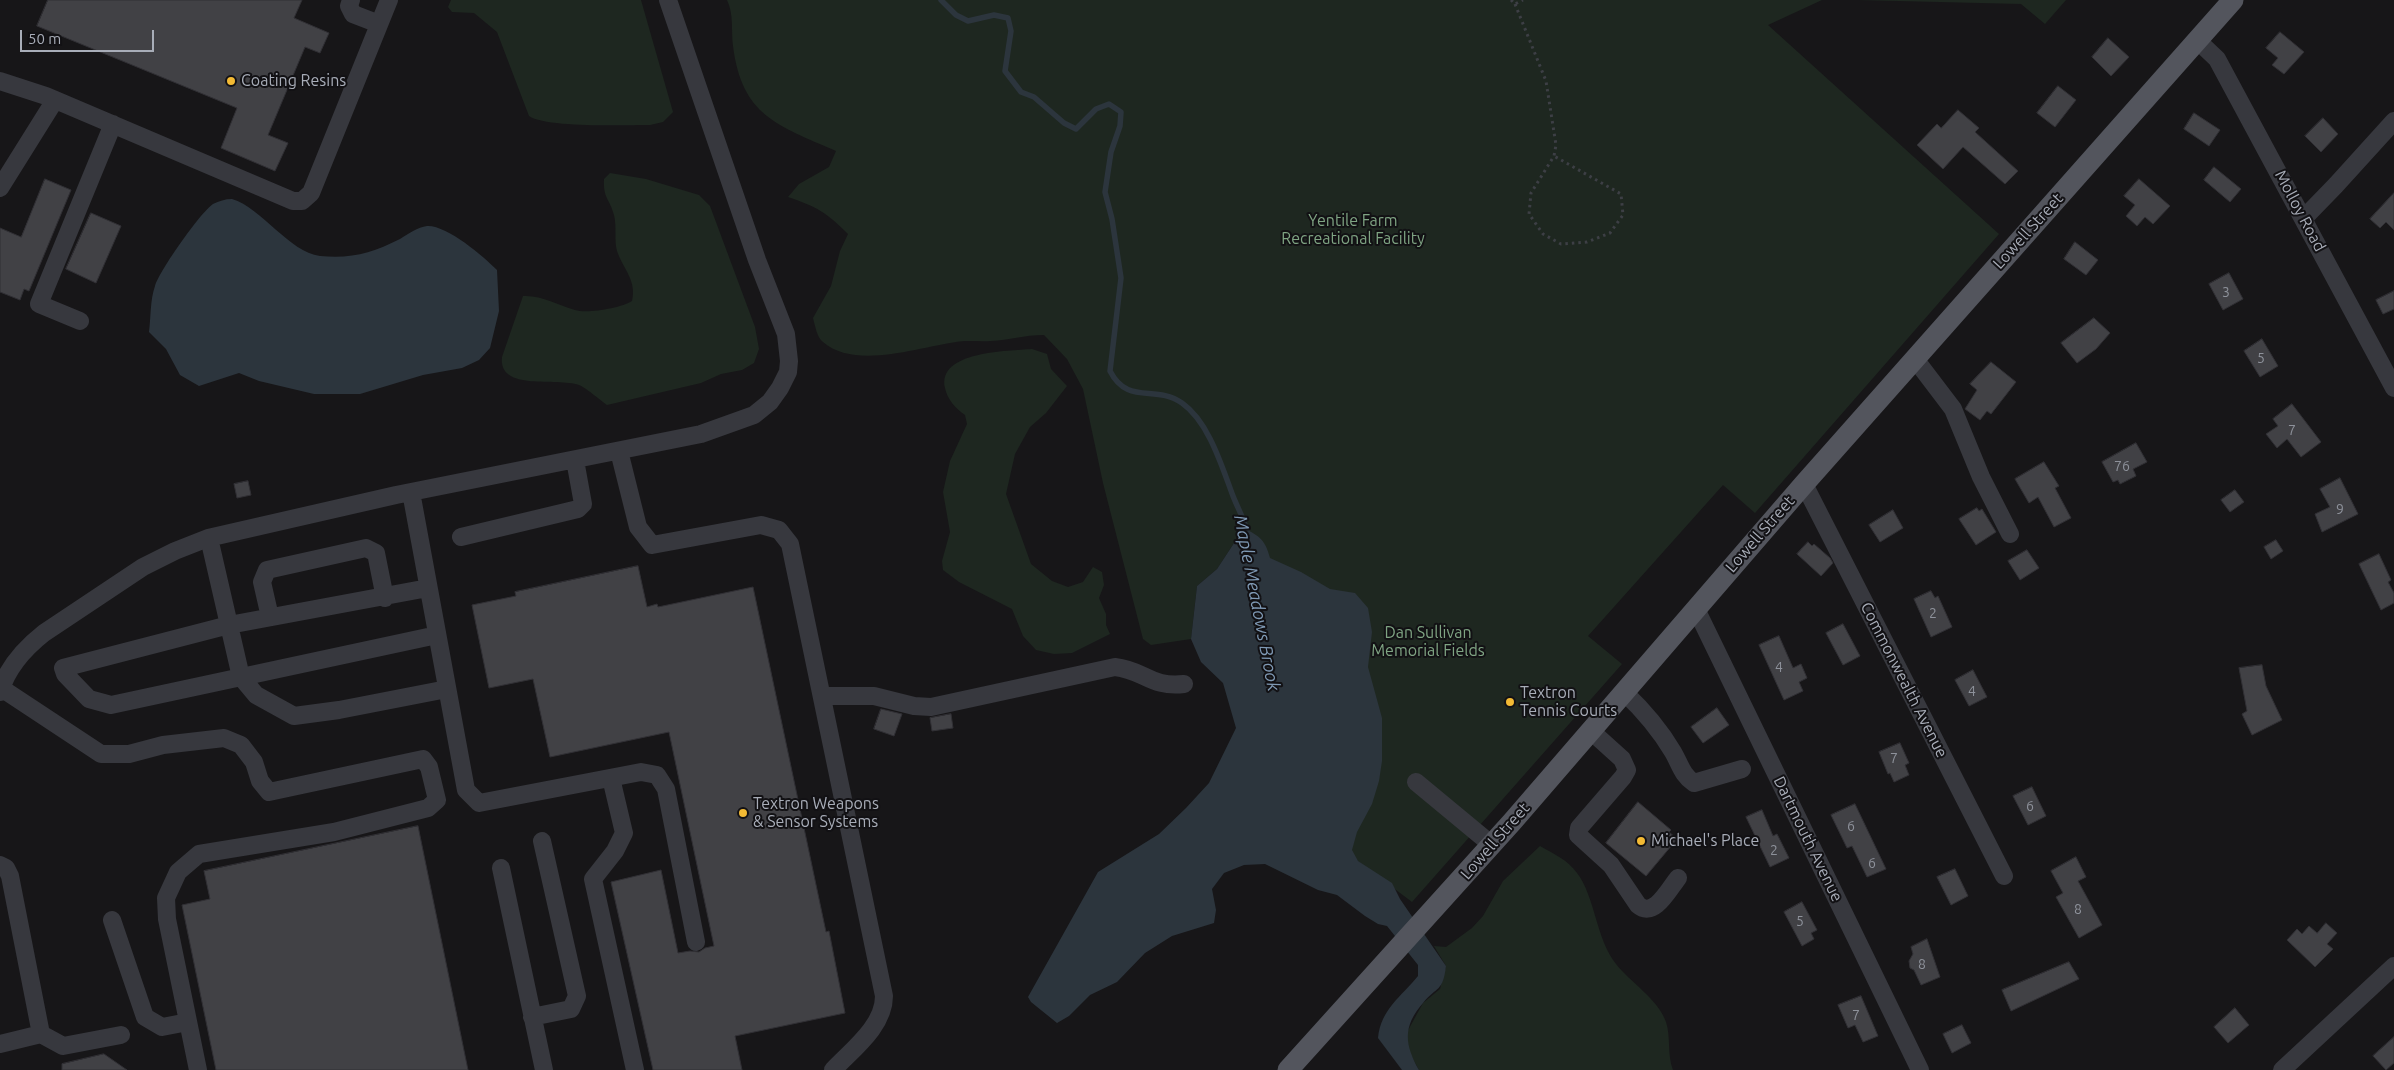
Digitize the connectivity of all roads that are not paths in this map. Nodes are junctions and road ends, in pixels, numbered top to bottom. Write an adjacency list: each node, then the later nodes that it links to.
1 (351, 0): 5 (street)
2 (389, 0): 5 (street)
3 (668, 0): 17 (street)
4 (2233, 0): 6 (main road, Lowell Street)
5 (379, 24): 10 (street)
6 (2197, 40): 12 (street, Molloy Road); 15 (main road, Lowell Street)
7 (0, 81): 8 (street)
8 (55, 100): 10 (street); 11 (street)
9 (2394, 121): 12 (street)
10 (113, 124): 13 (street)
11 (0, 188)
12 (2304, 218): 14 (street, Molloy Road)
13 (80, 321)
14 (2386, 354): 16 (street, Molloy Road)
15 (1915, 359): 19 (main road, Lowell Street); 21 (street)
16 (2394, 388)
17 (619, 452): 18 (street); 35 (street)
18 (575, 460): 20 (street); 22 (street)
19 (1804, 484): 26 (main road, Lowell Street); 44 (street, Commonwealth Avenue)
20 (411, 492): 23 (street); 24 (street)
21 (2010, 534)
22 (462, 537)
23 (209, 538): 28 (street); 33 (street)
24 (428, 588): 25 (street); 29 (street)
25 (385, 598): 27 (street); 27 (street)
26 (1696, 609): 34 (main road, Lowell Street); 59 (street, Dartmouth Avenue)
27 (270, 617): 28 (street)
28 (228, 625): 30 (street); 30 (street)
29 (437, 635): 30 (street); 32 (street)
30 (241, 677): 32 (street)
31 (1184, 684): 35 (street)
32 (447, 689): 38 (street)
33 (1, 690): 50 (street)
34 (1624, 692): 36 (main road, Lowell Street); 37 (street)
35 (823, 696): 57 (street)
36 (1591, 731): 41 (main road, Lowell Street); 45 (street)
37 (1742, 769)
38 (611, 778): 47 (street); 56 (street)
39 (1416, 782): 41 (street)
40 (542, 840): 49 (street)
41 (1492, 845): 58 (main road, Lowell Street)
42 (0, 866): 51 (street)
43 (501, 868): 49 (street)
44 (2004, 876)
45 (1678, 878)
46 (112, 920): 50 (street)
47 (696, 942)
48 (2394, 966): 60 (street)
49 (532, 1017): 55 (street)
50 (188, 1022): 54 (street)
51 (41, 1034): 52 (street); 53 (street)
52 (121, 1036)
53 (0, 1044)
54 (198, 1070)
55 (544, 1070)
56 (635, 1070)
57 (833, 1070)
58 (1288, 1070)
59 (1920, 1070)
60 (2282, 1070)

